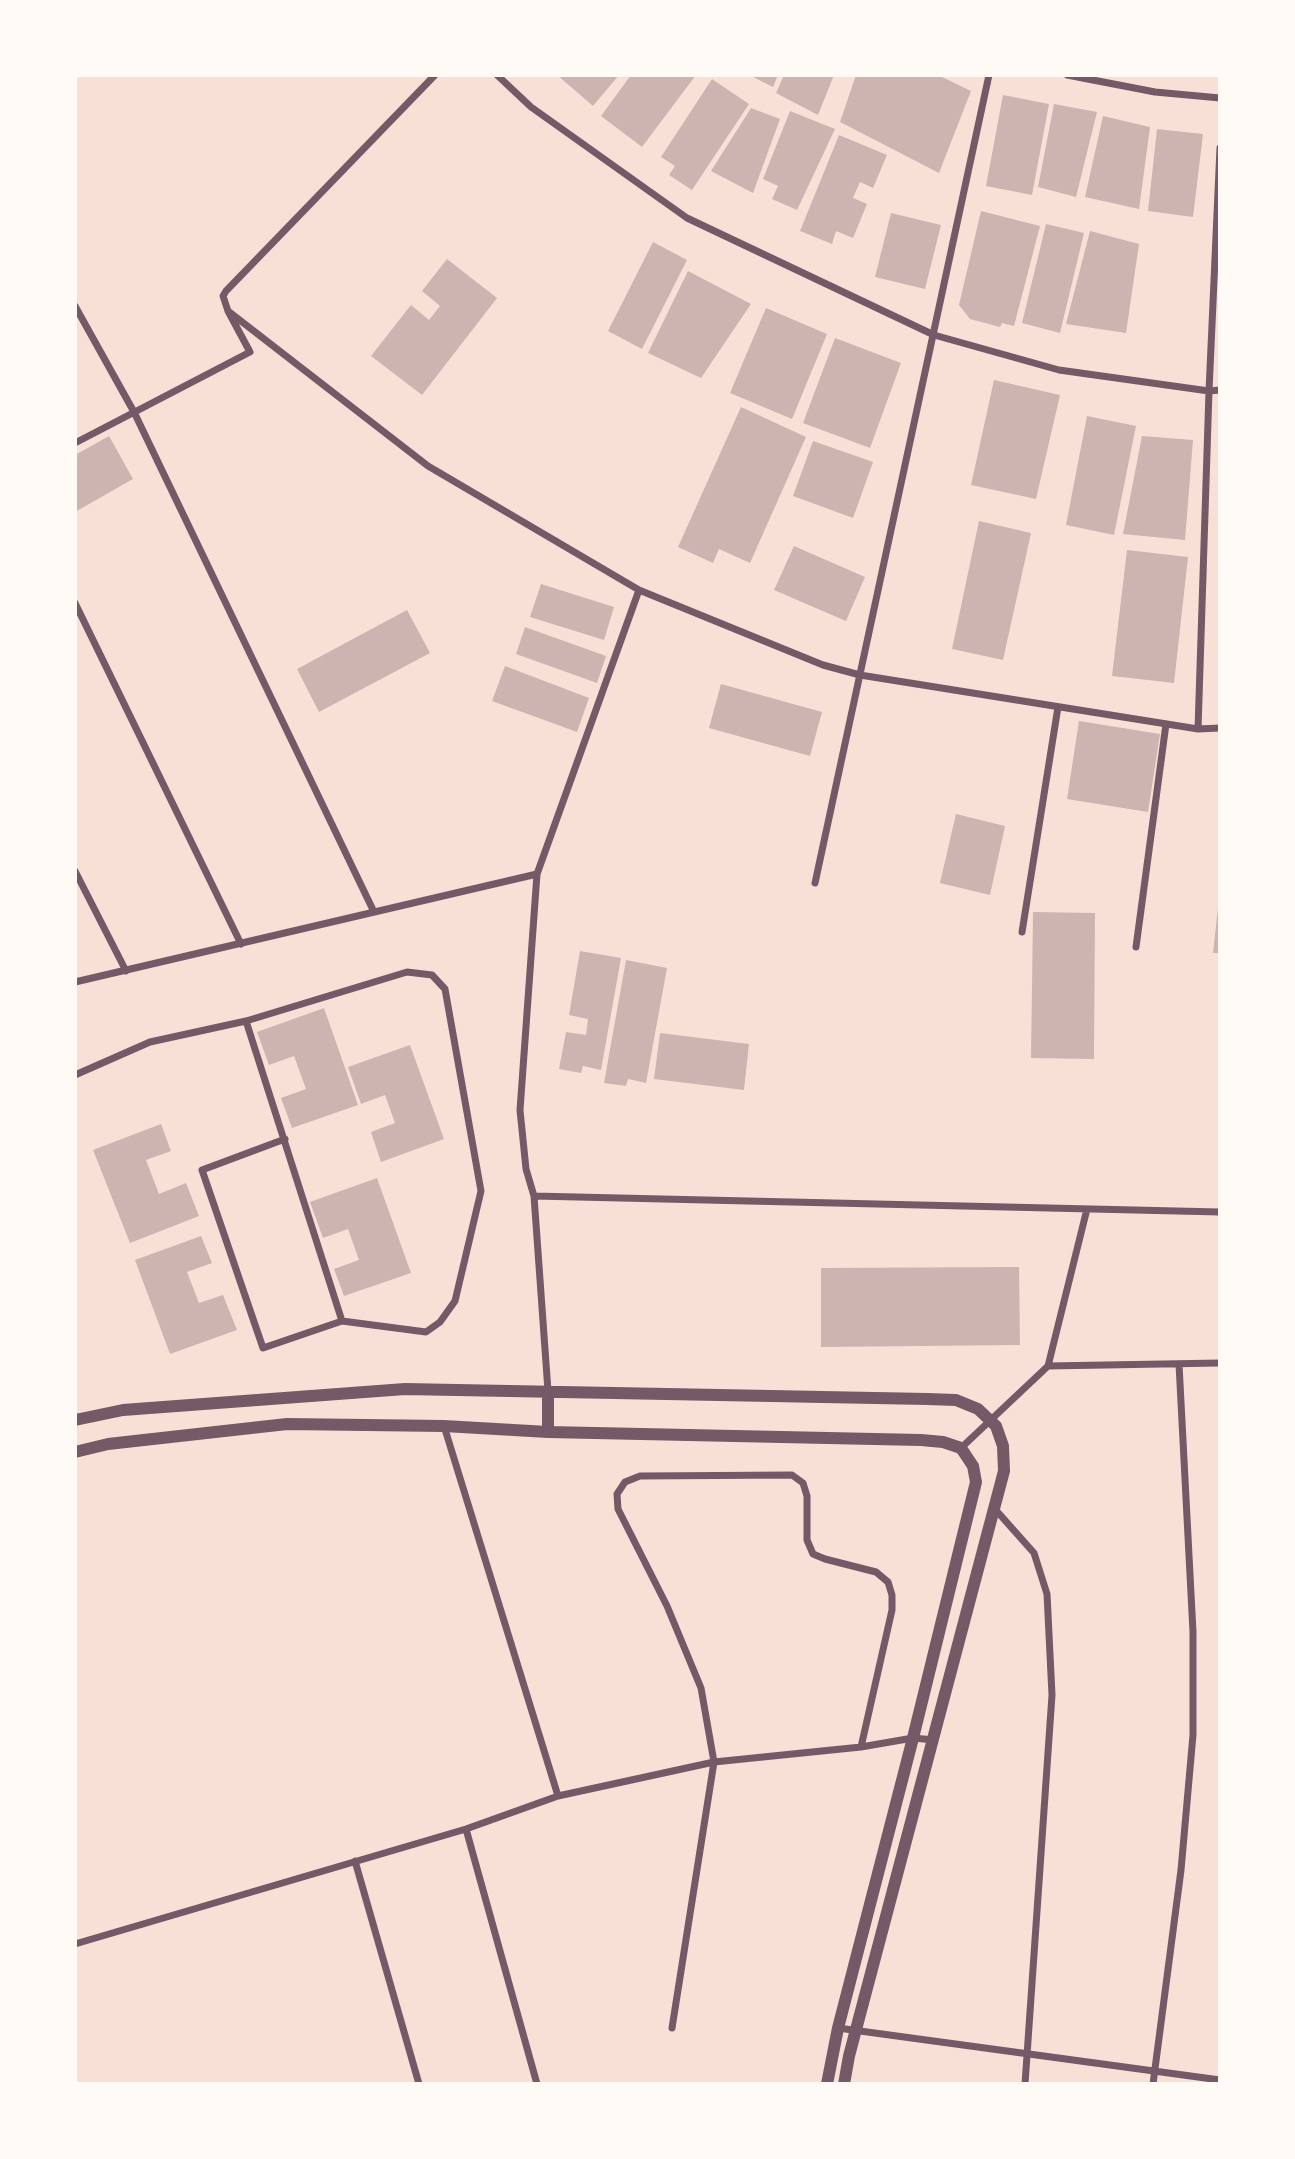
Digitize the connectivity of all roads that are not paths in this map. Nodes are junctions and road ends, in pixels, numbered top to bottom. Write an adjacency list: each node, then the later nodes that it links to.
1 (435, 75): 8 (street)
2 (497, 75): 9 (street)
3 (989, 75): 9 (street)
4 (1067, 75): 5 (street)
5 (1220, 98)
6 (1220, 148): 11 (street)
7 (75, 306): 12 (street)
8 (228, 311): 12 (street); 14 (street)
9 (934, 335): 11 (street); 16 (street)
10 (1220, 390): 11 (street)
11 (1209, 391): 20 (street)
12 (134, 412): 13 (street); 24 (street)
13 (75, 443)
14 (639, 590): 16 (street); 22 (street)
15 (75, 603): 26 (street)
16 (860, 675): 17 (street); 23 (street)
17 (1058, 706): 18 (street); 25 (street)
18 (1167, 724): 20 (street); 27 (street)
19 (1220, 728): 20 (street)
20 (1198, 729)
21 (75, 871): 28 (street)
22 (537, 874): 24 (street); 33 (street)
23 (815, 883)
24 (374, 912): 26 (street)
25 (1023, 932)
26 (241, 944): 28 (street)
27 (1136, 947)
28 (126, 971): 29 (street)
29 (75, 982)
30 (246, 1021): 31 (street); 32 (street); 36 (street)
31 (75, 1075)
32 (285, 1139): 36 (street); 36 (street)
33 (534, 1196): 34 (street); 40 (street)
34 (1087, 1209): 35 (street); 39 (street)
35 (1220, 1212)
36 (342, 1321)
37 (1220, 1363): 38 (street)
38 (1179, 1364): 39 (street); 60 (street)
39 (1048, 1366): 42 (street)
40 (548, 1391): 41 (street); 42 (street); 44 (street)
41 (75, 1420)
42 (990, 1421): 45 (street); 47 (street)
43 (444, 1426): 44 (street); 46 (street); 52 (street)
44 (548, 1432): 45 (street)
45 (961, 1448): 48 (street)
46 (75, 1452)
47 (994, 1508): 49 (street); 59 (street)
48 (913, 1738): 49 (street); 50 (street); 57 (street)
49 (934, 1740): 58 (street)
50 (861, 1747): 51 (street); 51 (street)
51 (714, 1762): 52 (street); 56 (street)
52 (558, 1796): 53 (street)
53 (466, 1829): 54 (street); 63 (street)
54 (355, 1861): 55 (street); 62 (street)
55 (75, 1944)
56 (672, 2028)
57 (838, 2028): 58 (street); 64 (street)
58 (856, 2031): 59 (street); 65 (street)
59 (1028, 2054): 60 (street); 66 (street)
60 (1155, 2072): 61 (street); 67 (street)
61 (1220, 2080)
62 (419, 2084)
63 (537, 2084)
64 (827, 2084)
65 (844, 2084)
66 (1025, 2084)
67 (1153, 2084)

